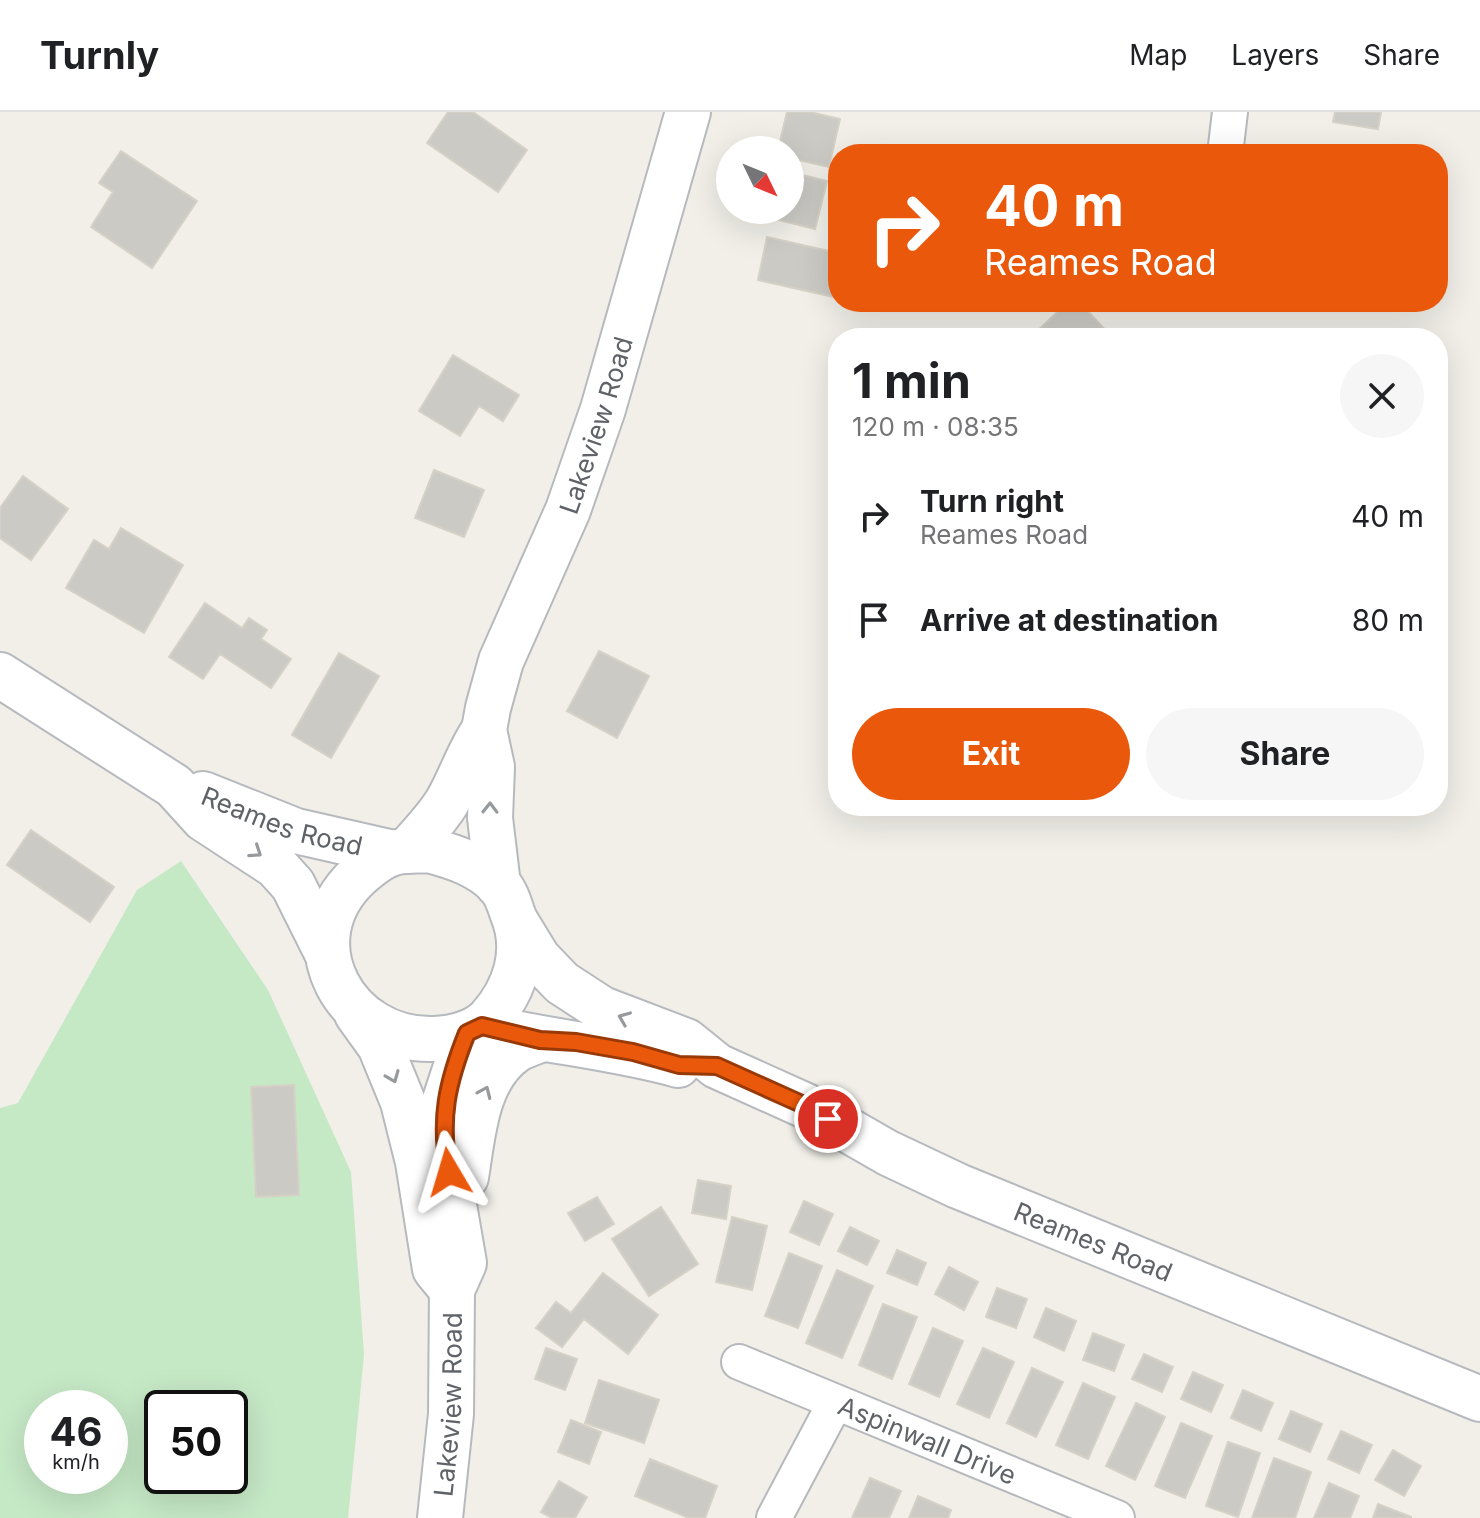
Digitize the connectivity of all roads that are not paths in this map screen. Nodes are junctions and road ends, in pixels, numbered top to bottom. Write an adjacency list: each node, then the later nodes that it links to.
1 (688, 112): 5 (main road, Lakeview Road)
2 (1230, 112): 3 (street)
3 (1226, 144)
4 (0, 675): 6 (main road, Reames Road)
5 (484, 730): 7 (main road, Lakeview Road); 8 (main road, Lakeview Road, one-way to 5)
6 (174, 786): 7 (main road, Reames Road); 9 (main road, Reames Road, one-way to 9)
7 (400, 852): 8 (main road); 9 (main road)
8 (507, 903): 11 (main road); 13 (main road, Reames Road, one-way to 8)
9 (326, 951): 10 (main road)
10 (354, 1010): 11 (main road); 15 (main road, Lakeview Road, one-way to 15)
11 (475, 1030): 12 (main road, Reames Road); 14 (main road, Lakeview Road)
12 (540, 1040): 13 (main road, Reames Road); 14 (main road, one-way to 12)
13 (717, 1066): 17 (main road, Reames Road)
14 (459, 1223): 15 (main road, Lakeview Road)
15 (452, 1290): 19 (main road, Lakeview Road)
16 (739, 1362): 18 (street, Aspinwall Drive)
17 (1480, 1399)
18 (835, 1403): 20 (street); 21 (street, Aspinwall Drive)
19 (440, 1518)
20 (774, 1518)
21 (1117, 1518)

